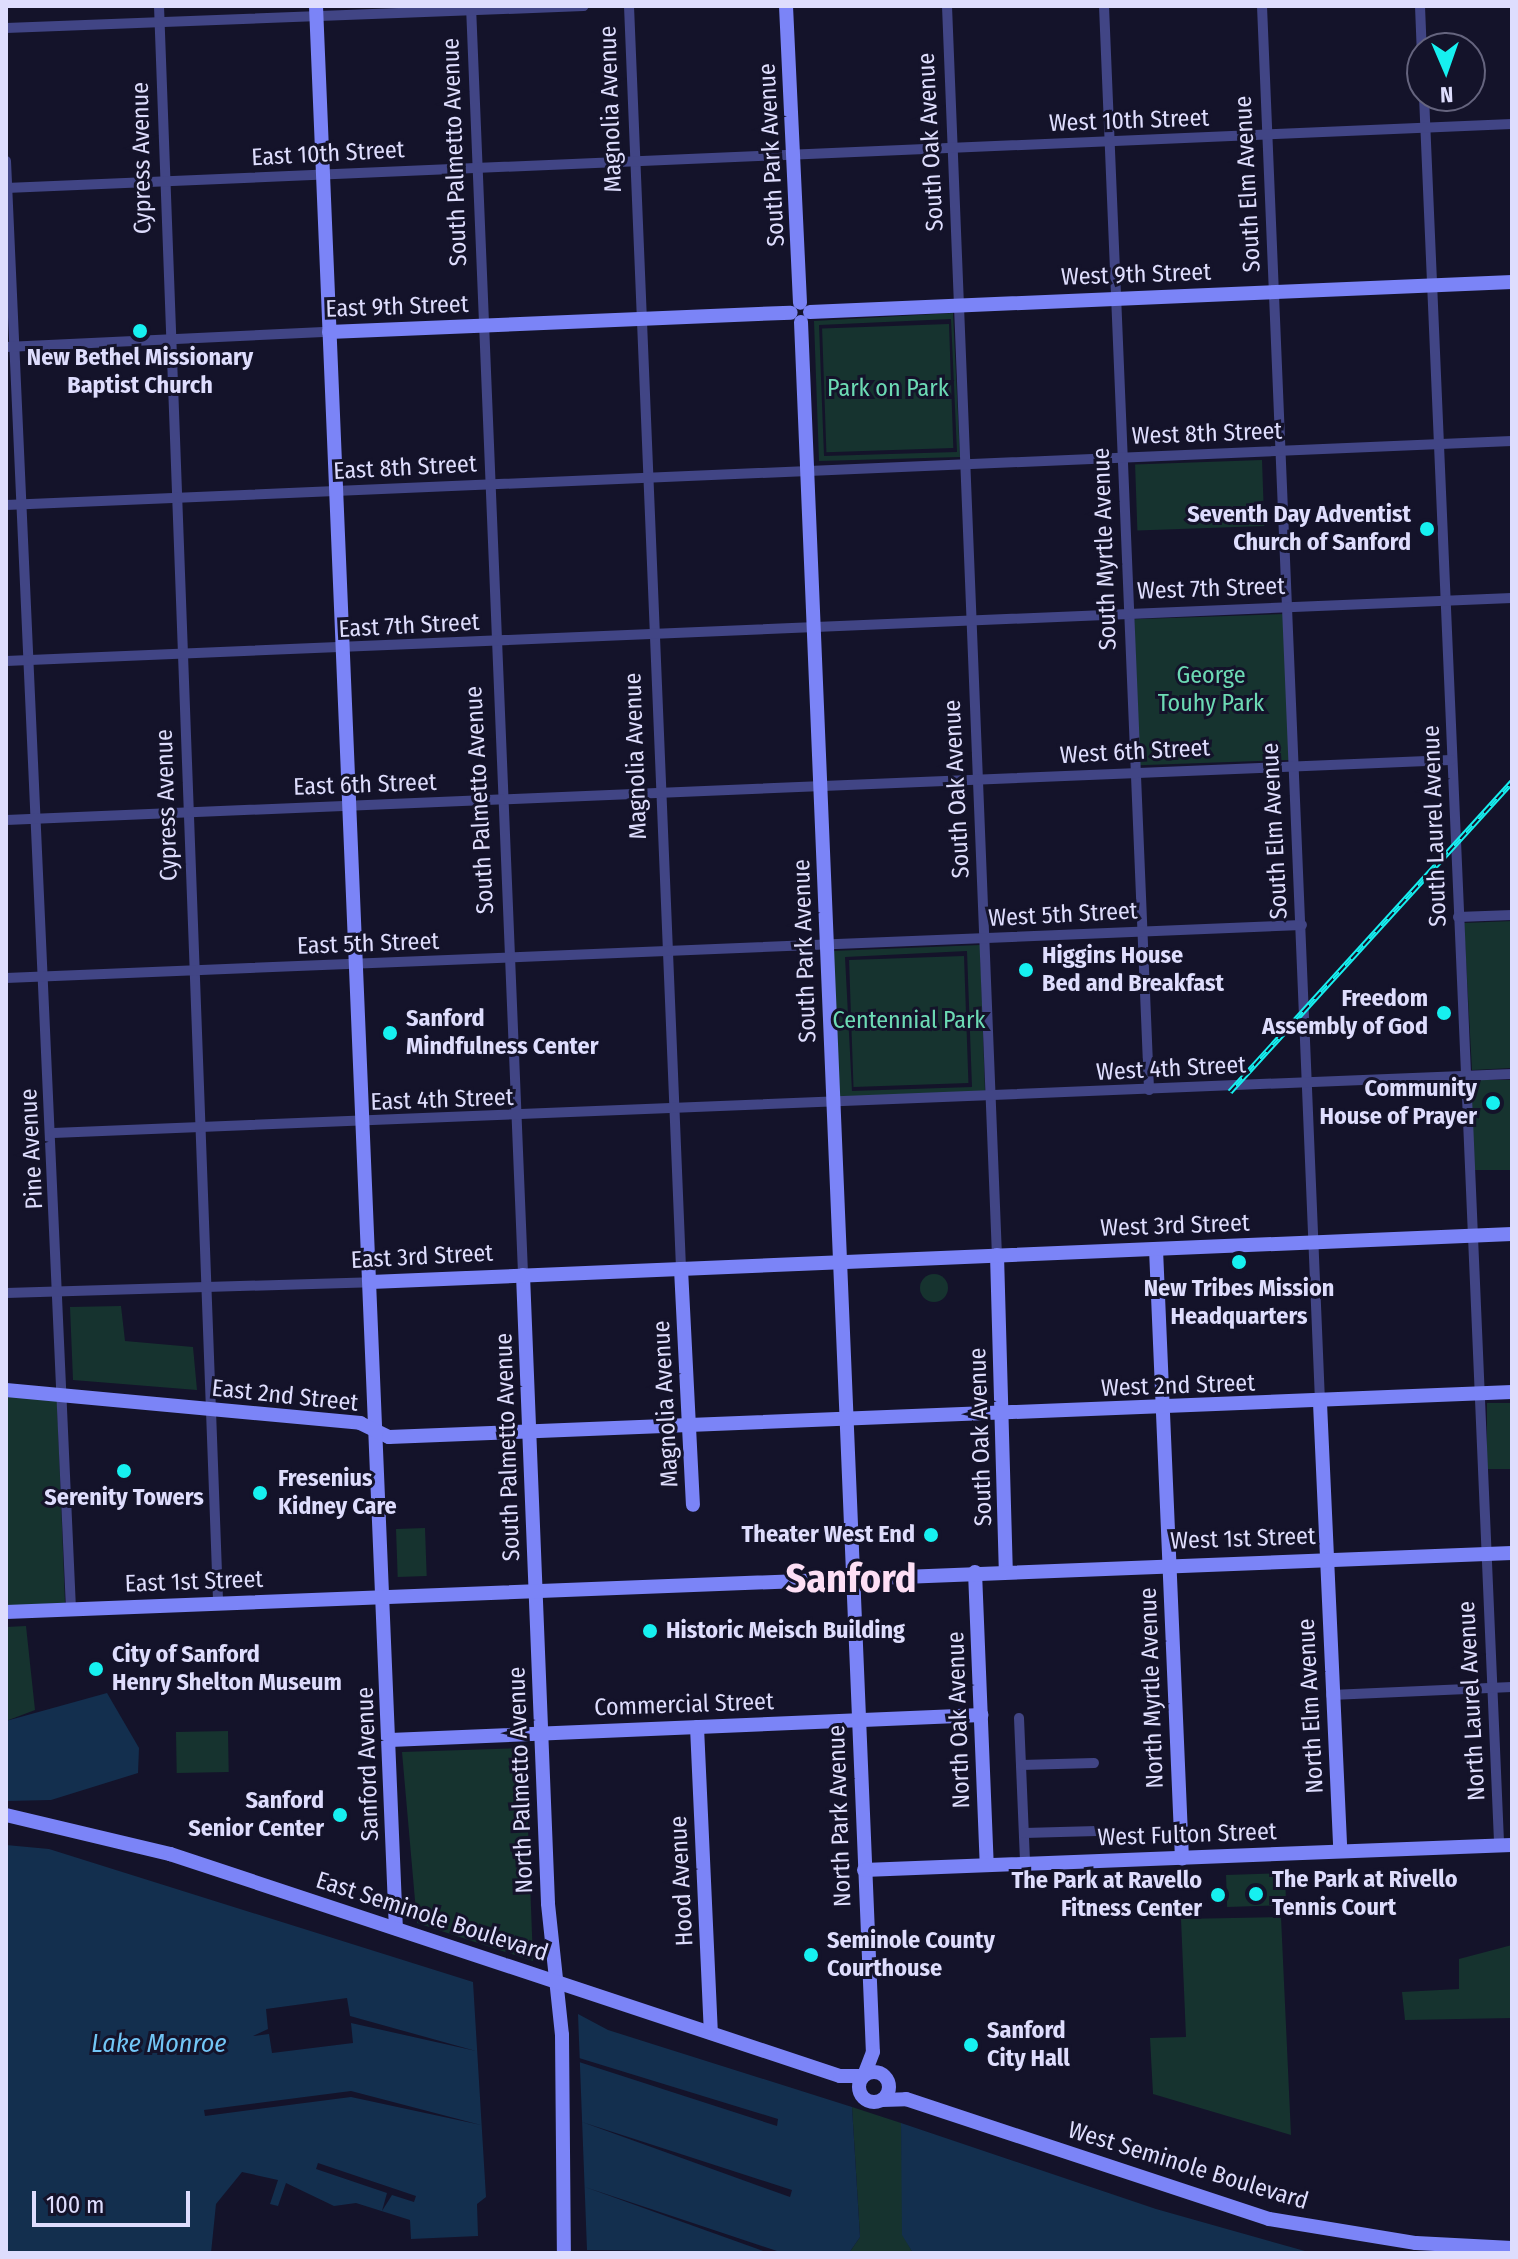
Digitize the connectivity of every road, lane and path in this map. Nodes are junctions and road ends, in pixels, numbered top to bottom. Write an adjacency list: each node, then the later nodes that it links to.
1 (159, 6): 11 (street, Cypress Avenue)
2 (584, 6): 9 (street)
3 (629, 6): 22 (street, Magnolia Avenue)
4 (786, 6): 20 (street, South Park Avenue)
5 (947, 6): 19 (street, South Oak Avenue)
6 (1104, 6): 18 (street, South Myrtle Avenue)
7 (1262, 6): 17 (street, South Elm Avenue)
8 (1420, 6): 13 (street)
9 (471, 9): 10 (street); 23 (street, South Palmetto Avenue)
10 (316, 11): 11 (street); 24 (street, Sanford Avenue)
11 (160, 23): 12 (street); 25 (street, Cypress Avenue)
12 (6, 28)
13 (1421, 32)
14 (1424, 112): 16 (street, South Laurel Avenue)
15 (1512, 124): 16 (street, West 10th Street)
16 (1425, 129): 17 (street, West 10th Street); 28 (street, South Laurel Avenue)
17 (1267, 136): 18 (street, West 10th Street); 29 (street, South Elm Avenue)
18 (1109, 141): 19 (street, West 10th Street); 30 (street, South Myrtle Avenue)
19 (954, 150): 20 (street, West 10th Street); 31 (street, South Oak Avenue)
20 (796, 151): 22 (street, East 10th Street); 32 (street, South Park Avenue)
21 (6, 161): 26 (street, Pine Avenue)
22 (636, 163): 23 (street, East 10th Street); 33 (street, Magnolia Avenue)
23 (479, 168): 24 (street, East 10th Street); 34 (street, South Palmetto Avenue)
24 (324, 174): 25 (street, East 10th Street); 35 (street, Sanford Avenue)
25 (161, 182): 26 (street, East 10th Street); 36 (street, Cypress Avenue)
26 (7, 188): 37 (street, Pine Avenue)
27 (1512, 282): 28 (street, West 9th Street)
28 (1434, 286): 29 (street, West 9th Street); 39 (street, South Laurel Avenue)
29 (1276, 292): 30 (street, West 9th Street); 40 (street, South Elm Avenue)
30 (1118, 297): 31 (street, West 9th Street); 41 (street, South Myrtle Avenue)
31 (960, 305): 32 (street, West 9th Street); 42 (street, South Oak Avenue)
32 (800, 313): 33 (street, East 9th Street); 43 (street, South Park Avenue)
33 (642, 320): 34 (street, East 9th Street); 44 (street, Magnolia Avenue)
34 (483, 326): 35 (street, East 9th Street); 45 (street, South Palmetto Avenue)
35 (329, 332): 36 (street, East 9th Street); 46 (street, Sanford Avenue)
36 (170, 341): 37 (street, East 9th Street); 47 (street, Cypress Avenue)
37 (10, 347): 49 (street, Pine Avenue)
38 (1512, 441): 39 (street, West 8th Street)
39 (1439, 444): 40 (street, West 8th Street); 51 (street, South Laurel Avenue)
40 (1282, 452): 41 (street, West 8th Street); 52 (street, South Elm Avenue)
41 (1123, 456): 42 (street, West 8th Street); 53 (street, South Myrtle Avenue)
42 (966, 463): 43 (street, West 8th Street); 54 (street, South Oak Avenue)
43 (807, 470): 44 (street, East 8th Street); 55 (street, South Park Avenue)
44 (647, 477): 45 (street, East 8th Street); 56 (street, Magnolia Avenue)
45 (491, 484): 46 (street, East 8th Street); 57 (street, South Palmetto Avenue)
46 (335, 491): 47 (street, East 8th Street); 58 (street, Sanford Avenue)
47 (174, 497): 49 (street, East 8th Street); 59 (street, Cypress Avenue)
48 (6, 505): 49 (street, East 8th Street)
49 (22, 505): 60 (street, Pine Avenue)
50 (1512, 598): 51 (street, West 7th Street)
51 (1447, 600): 52 (street, West 7th Street); 62 (street, South Laurel Avenue)
52 (1289, 607): 53 (street, West 7th Street); 63 (street, South Elm Avenue)
53 (1130, 612): 54 (street, West 7th Street); 64 (street, South Myrtle Avenue)
54 (971, 621): 55 (street, West 7th Street); 65 (street, South Oak Avenue)
55 (815, 627): 56 (street, East 7th Street); 66 (street, South Park Avenue)
56 (653, 633): 57 (street, East 7th Street); 67 (street, Magnolia Avenue)
57 (495, 642): 58 (street, East 7th Street); 68 (street, South Palmetto Avenue)
58 (343, 649): 59 (street, East 7th Street); 69 (street, Sanford Avenue)
59 (182, 655): 60 (street, East 7th Street); 70 (street, Cypress Avenue)
60 (24, 660): 61 (street, East 7th Street); 71 (street, Pine Avenue)
61 (6, 661)
62 (1451, 760): 63 (street, West 6th Street); 74 (street, South Laurel Avenue)
63 (1294, 765): 64 (street, West 6th Street); 75 (street, South Elm Avenue)
64 (1136, 772): 65 (street, West 6th Street); 76 (street, South Myrtle Avenue)
65 (980, 780): 66 (street, West 6th Street); 77 (street, South Oak Avenue)
66 (821, 786): 67 (street, East 6th Street); 78 (street, South Park Avenue)
67 (659, 793): 68 (street, East 6th Street); 79 (street, Magnolia Avenue)
68 (502, 799): 69 (street, East 6th Street); 80 (street, South Palmetto Avenue)
69 (350, 806): 70 (street, East 6th Street); 81 (street, Sanford Avenue)
70 (187, 811): 71 (street, East 6th Street); 82 (street, Cypress Avenue)
71 (31, 818): 72 (street, East 6th Street); 83 (street, Pine Avenue)
72 (6, 820)
73 (1512, 915): 74 (street)
74 (1458, 917): 86 (street, South Laurel Avenue)
75 (1302, 925): 76 (street, West 5th Street); 87 (street, South Elm Avenue)
76 (1142, 931): 77 (street, West 5th Street); 88 (street, South Myrtle Avenue)
77 (985, 939): 78 (street, West 5th Street); 89 (street, South Oak Avenue)
78 (827, 945): 79 (street, East 5th Street); 90 (street, South Park Avenue)
79 (668, 952): 80 (street, East 5th Street); 91 (street, Magnolia Avenue)
80 (510, 959): 81 (street, East 5th Street); 92 (street, South Palmetto Avenue)
81 (357, 964): 82 (street, East 5th Street); 93 (street, Sanford Avenue)
82 (193, 971): 83 (street, East 5th Street); 94 (street, Cypress Avenue)
83 (41, 976): 84 (street, East 5th Street); 95 (street, Pine Avenue)
84 (6, 978)
85 (1512, 1074): 86 (street, West 4th Street)
86 (1466, 1076): 87 (street, West 4th Street); 97 (street, South Laurel Avenue)
87 (1308, 1084): 88 (street, West 4th Street); 98 (street, South Elm Avenue)
88 (1149, 1090): 89 (street, West 4th Street)
89 (990, 1098): 90 (street, West 4th Street); 100 (street, South Oak Avenue)
90 (833, 1103): 91 (street, East 4th Street); 101 (street, South Park Avenue)
91 (673, 1111): 92 (street, East 4th Street); 102 (street, Magnolia Avenue)
92 (517, 1117): 93 (street, East 4th Street); 103 (street, South Palmetto Avenue)
93 (365, 1123): 94 (street, East 4th Street); 104 (street, Sanford Avenue)
94 (198, 1128): 95 (street, East 4th Street); 105 (street, Cypress Avenue)
95 (53, 1133): 107 (street, Pine Avenue)
96 (1512, 1234): 97 (street, West 3rd Street)
97 (1473, 1236): 98 (street, West 3rd Street); 110 (street, South Laurel Avenue)
98 (1314, 1242): 99 (street, West 3rd Street); 112 (street, South Elm Avenue)
99 (1156, 1249): 100 (street, West 3rd Street); 113 (street)
100 (997, 1255): 101 (street, West 3rd Street); 115 (street, South Oak Avenue)
101 (839, 1261): 102 (street, East 3rd Street); 116 (street, South Park Avenue)
102 (681, 1269): 103 (street, East 3rd Street); 117 (street, Magnolia Avenue)
103 (523, 1275): 104 (street, East 3rd Street); 119 (street, South Palmetto Avenue)
104 (371, 1282): 105 (street, East 3rd Street); 118 (street, Sanford Avenue)
105 (205, 1290): 107 (street, East 3rd Street); 114 (street, Cypress Avenue)
106 (6, 1293): 107 (street, East 3rd Street)
107 (59, 1295): 111 (street, Pine Avenue)
108 (6, 1390): 111 (street, East 2nd Street)
109 (1512, 1392): 110 (street, West 2nd Street)
110 (1478, 1394): 112 (street, West 2nd Street); 122 (street, South Laurel Avenue)
111 (65, 1395): 114 (street, East 2nd Street); 131 (street, Pine Avenue)
112 (1320, 1403): 113 (street, West 2nd Street); 123 (street, South Elm Avenue)
113 (1162, 1408): 115 (street, West 2nd Street); 124 (street)
114 (209, 1410): 118 (street, East 2nd Street); 130 (street, Cypress Avenue)
115 (1003, 1414): 116 (street, West 2nd Street); 125 (street, South Oak Avenue)
116 (846, 1420): 117 (street, East 2nd Street); 127 (street, South Park Avenue)
117 (689, 1427): 119 (street, East 2nd Street); 120 (street, Magnolia Avenue)
118 (378, 1432): 119 (street, East 2nd Street); 129 (street, Sanford Avenue)
119 (528, 1432): 128 (street, South Palmetto Avenue)
120 (693, 1505)
121 (1512, 1553): 122 (street, West 1st Street)
122 (1485, 1555): 123 (street, West 1st Street); 134 (street, North Laurel Avenue)
123 (1327, 1559): 124 (street, West 1st Street); 135 (street, North Elm Avenue)
124 (1169, 1564): 125 (street, West 1st Street); 149 (street, North Myrtle Avenue)
125 (1006, 1571): 126 (street, West 1st Street)
126 (975, 1572): 127 (street, West 1st Street); 136 (street, North Oak Avenue)
127 (853, 1578): 128 (street, West 1st Street); 138 (street, North Park Avenue)
128 (536, 1591): 129 (street, East 1st Street); 140 (street, North Palmetto Avenue)
129 (384, 1597): 130 (street, East 1st Street); 141 (street, Sanford Avenue)
130 (218, 1603): 131 (street, East 1st Street)
131 (71, 1609): 132 (street, East 1st Street)
132 (6, 1612)
133 (1512, 1687): 134 (street)
134 (1490, 1688): 135 (street); 147 (street, North Laurel Avenue)
135 (1331, 1695): 148 (street, North Elm Avenue)
136 (981, 1715): 138 (street, Commercial Street); 151 (street, North Oak Avenue)
137 (1019, 1718): 143 (street)
138 (858, 1719): 139 (street, Commercial Street); 152 (street, North Park Avenue)
139 (697, 1727): 140 (street, Commercial Street); 155 (street, Hood Avenue)
140 (542, 1733): 141 (street, Commercial Street); 154 (street, North Palmetto Avenue)
141 (390, 1740): 153 (street, Sanford Avenue)
142 (1094, 1763): 143 (street)
143 (1021, 1765): 146 (street)
144 (6, 1815): 153 (street, East Seminole Boulevard)
145 (1097, 1831): 146 (street)
146 (1024, 1833): 150 (street)
147 (1506, 1845): 148 (street, West Fulton Street)
148 (1340, 1851): 149 (street, West Fulton Street)
149 (1182, 1858): 150 (street, West Fulton Street)
150 (1025, 1864): 151 (street, West Fulton Street)
151 (987, 1865): 152 (street, West Fulton Street)
152 (864, 1870): 156 (street, North Park Avenue)
153 (396, 1928): 154 (street, East Seminole Boulevard)
154 (555, 1982): 155 (street, East Seminole Boulevard); 164 (street, North Palmetto Avenue)
155 (711, 2033): 158 (street, East Seminole Boulevard)
156 (873, 2052): 157 (street); 159 (street)
157 (864, 2075): 158 (street, East Seminole Boulevard); 159 (street); 160 (street)
158 (840, 2076): 160 (street, East Seminole Boulevard)
159 (886, 2079): 161 (street, West Seminole Boulevard); 162 (street)
160 (860, 2093): 162 (street, West Seminole Boulevard)
161 (906, 2099): 162 (street, West Seminole Boulevard); 163 (street, West Seminole Boulevard)
162 (882, 2100)
163 (1512, 2248)
164 (564, 2253)

